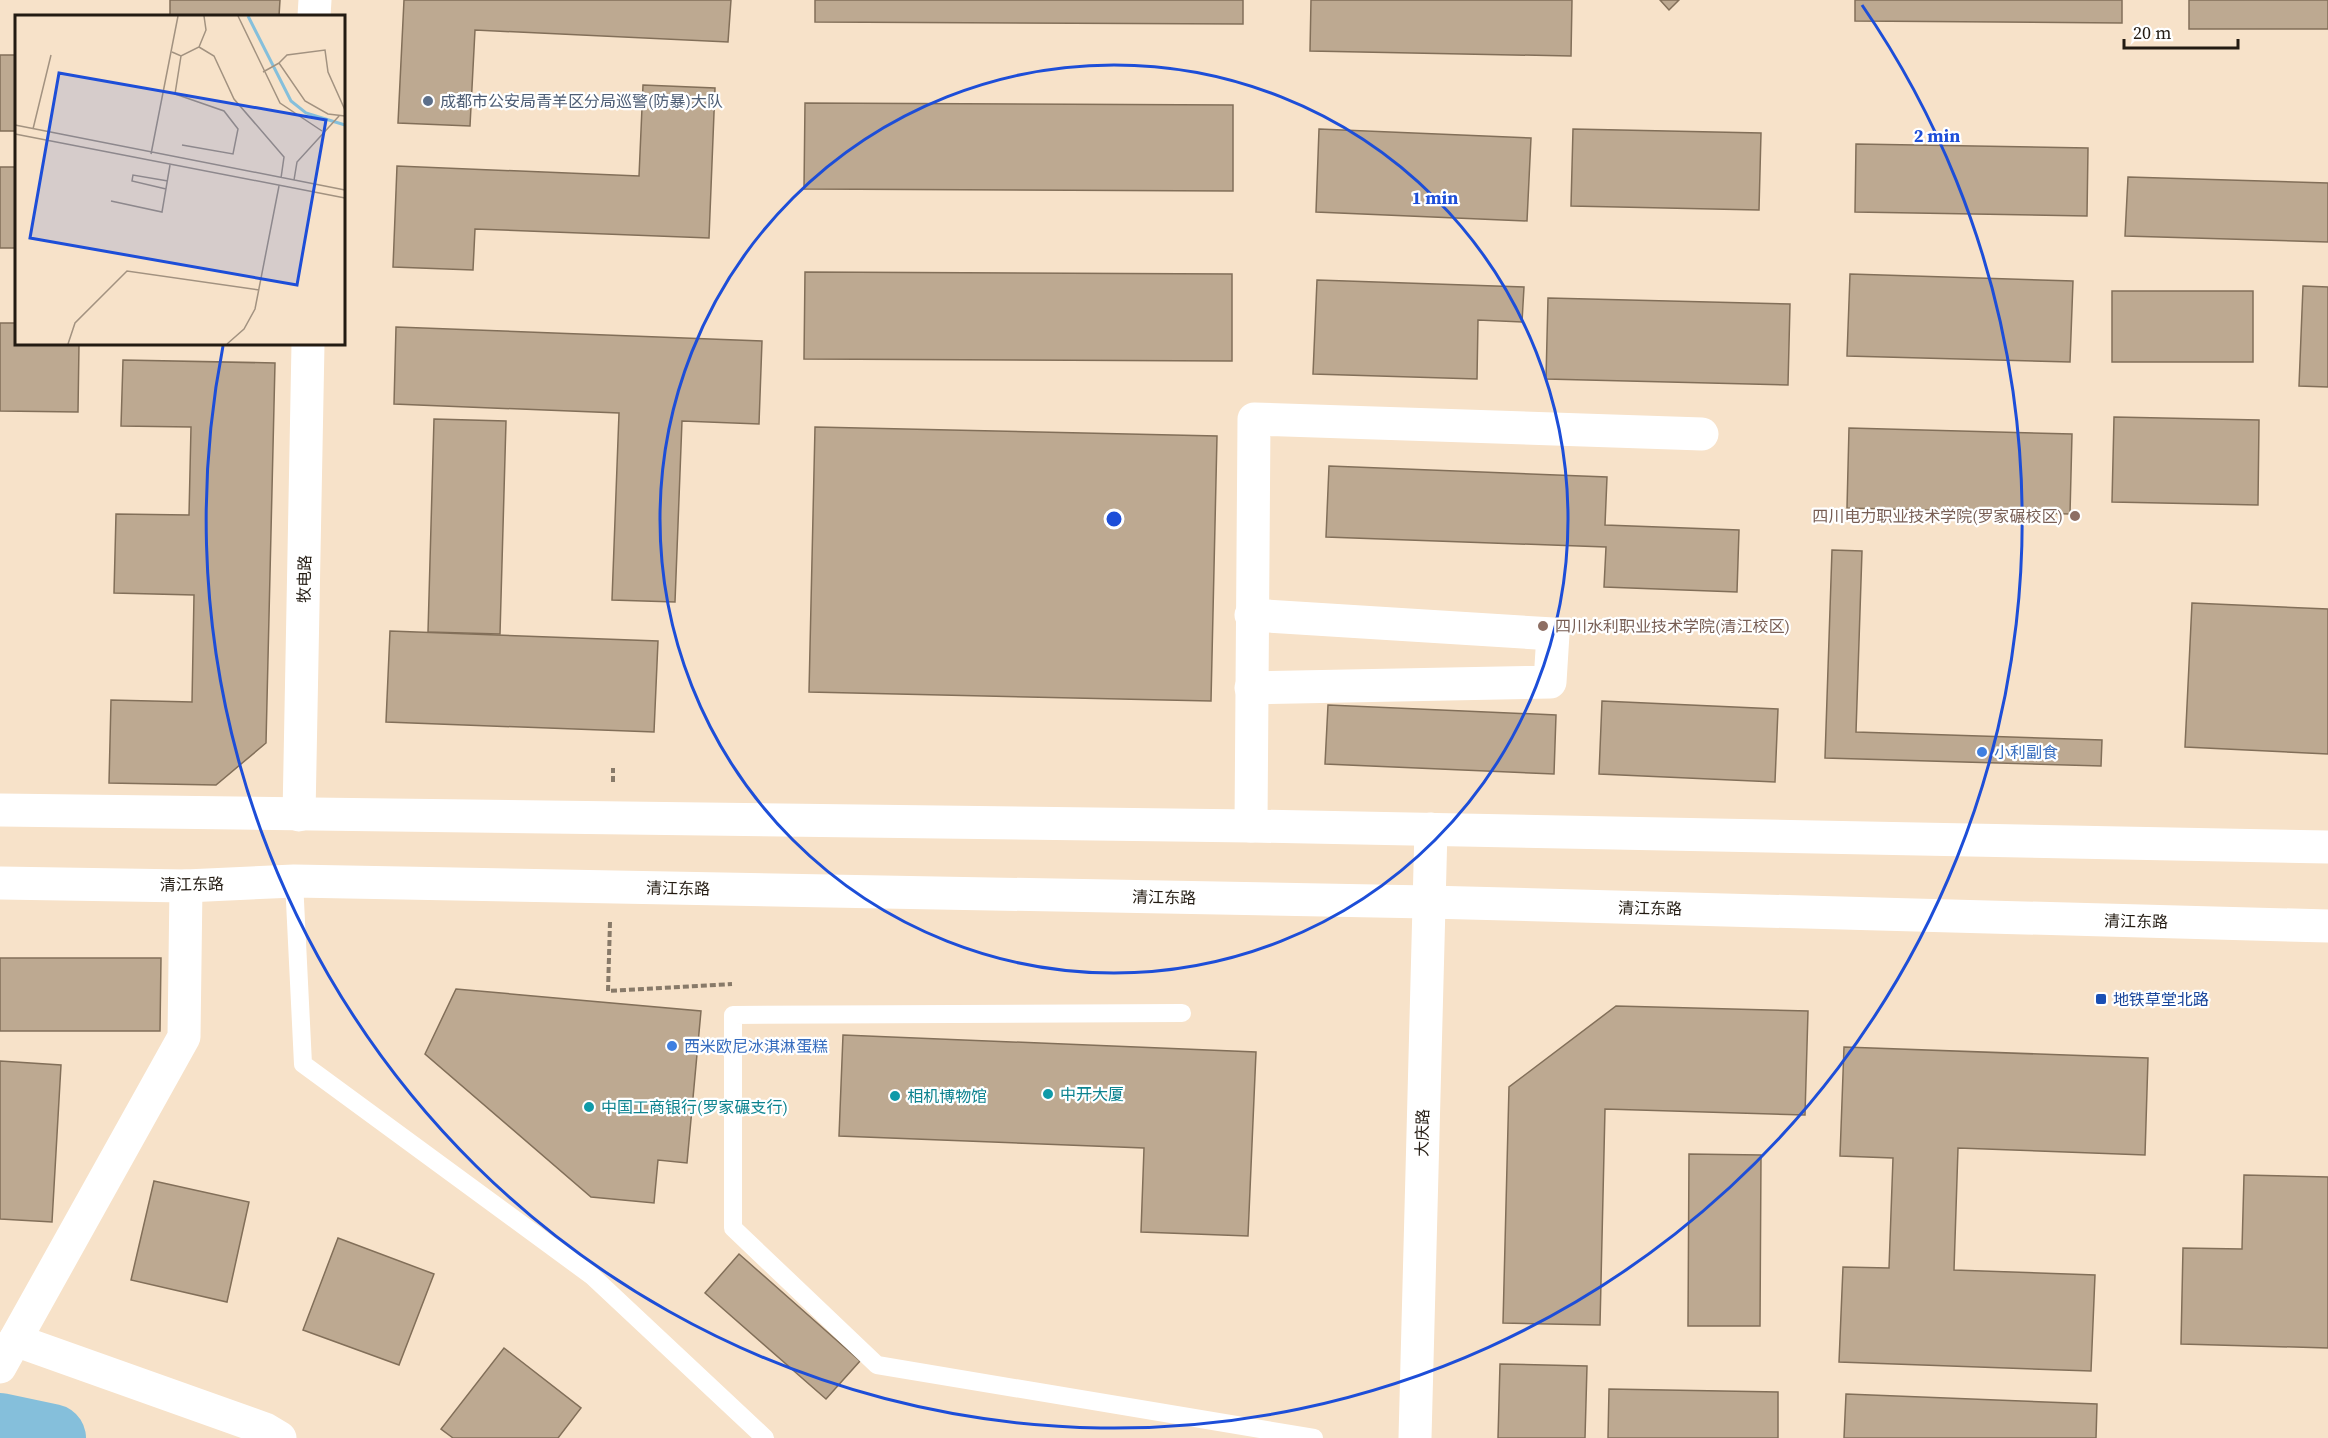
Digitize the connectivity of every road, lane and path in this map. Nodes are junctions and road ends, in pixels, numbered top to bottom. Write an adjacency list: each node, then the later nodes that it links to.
1 (315, 0): 2 (main road)
2 (314, 15)
3 (308, 345): 8 (main road, 牧电路)
4 (1702, 434): 5 (main road)
5 (1251, 615): 6 (main road); 6 (main road)
6 (1251, 688): 9 (main road)
7 (0, 810): 8 (main road)
8 (299, 814): 9 (main road)
9 (1251, 825): 10 (main road)
10 (1431, 829): 11 (main road); 15 (main road, 大庆路)
11 (2328, 848)
12 (294, 881): 14 (main road, 清江东路); 15 (main road, 清江东路); 20 (lane)
13 (0, 883): 14 (main road, 清江东路)
14 (186, 886): 18 (main road)
15 (1428, 902): 16 (main road, 清江东路); 22 (main road, 大庆路)
16 (2328, 926)
17 (1182, 1013): 21 (lane)
18 (7, 1353): 19 (main road)
19 (280, 1438)
20 (765, 1438)
21 (1314, 1438)
22 (1415, 1438)

